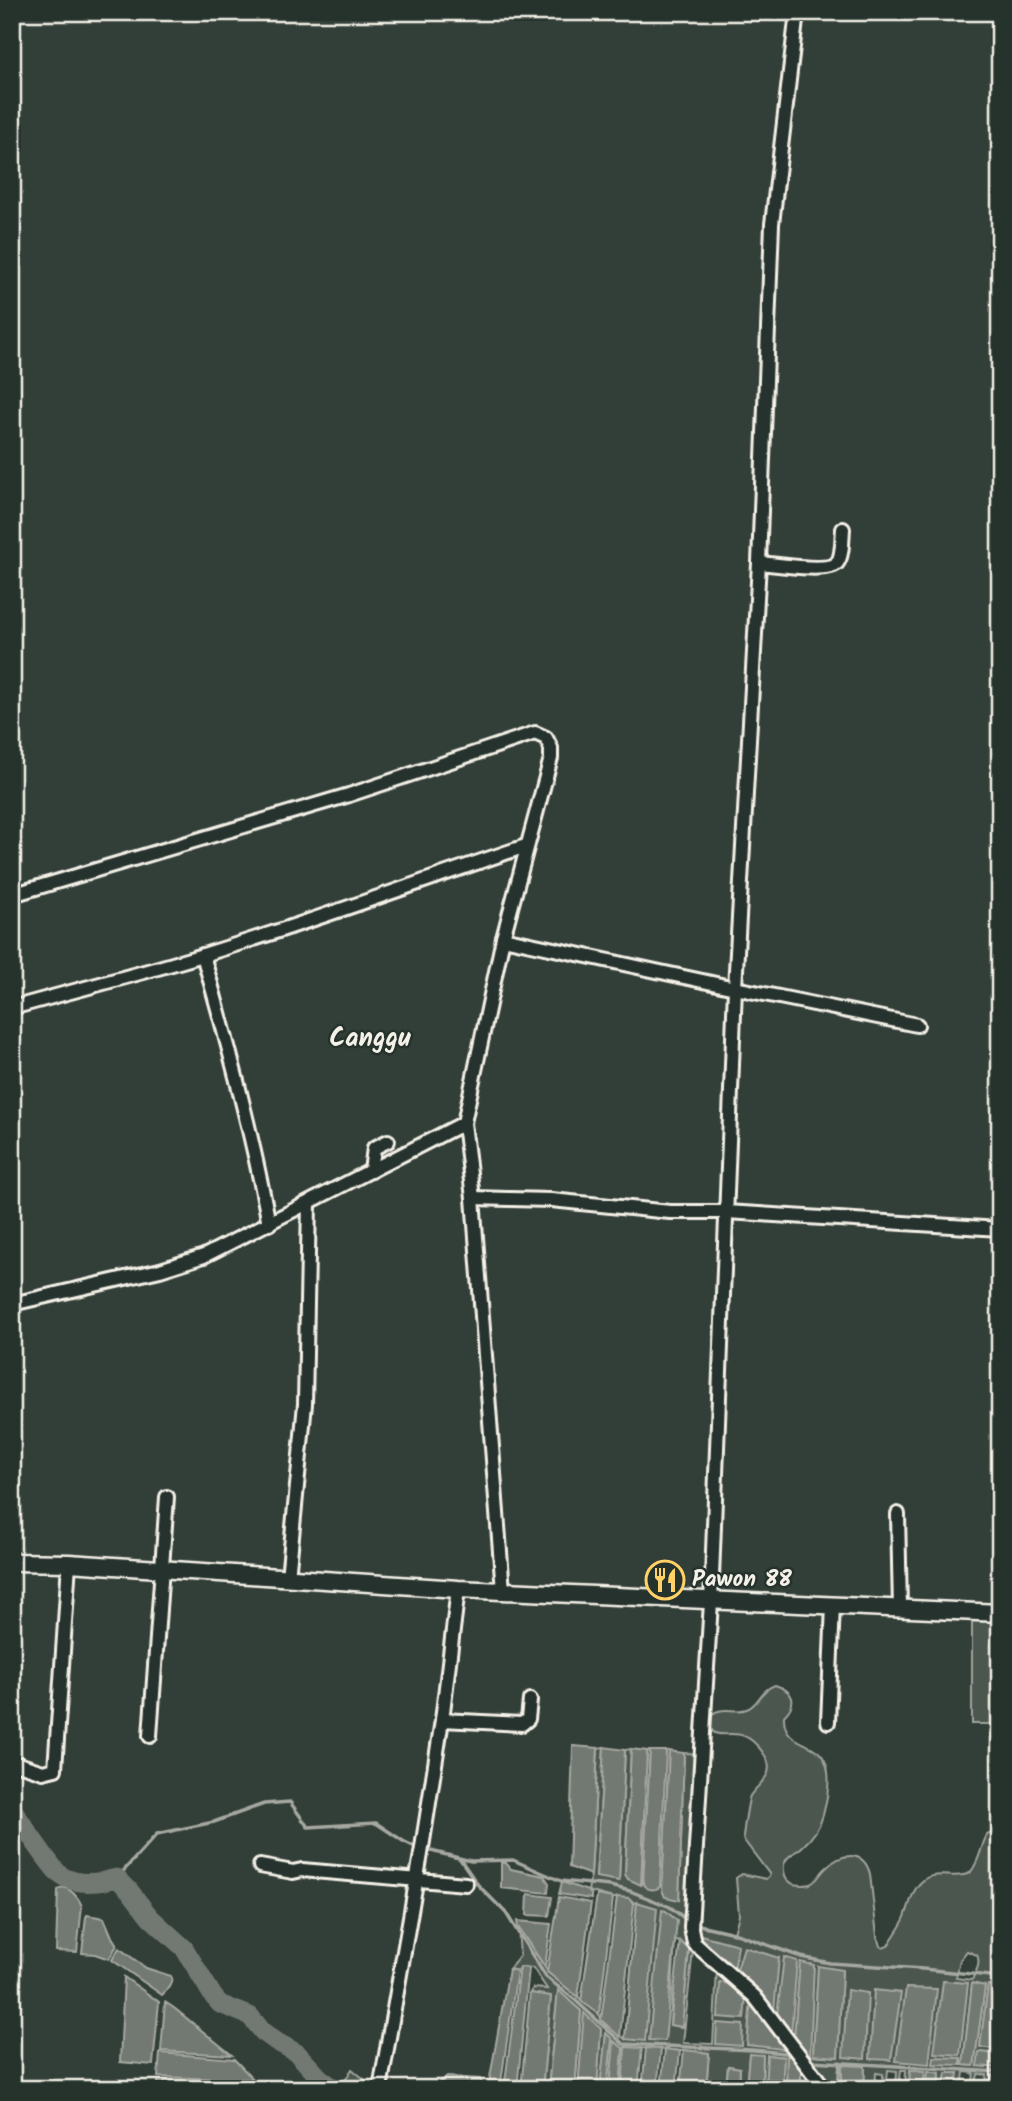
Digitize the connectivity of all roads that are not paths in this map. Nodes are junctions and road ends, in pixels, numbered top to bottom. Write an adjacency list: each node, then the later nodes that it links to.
1 (797, 12): 3 (street)
2 (843, 530): 3 (street)
3 (759, 563): 8 (street)
4 (526, 846): 5 (street); 6 (street); 7 (street)
5 (12, 895)
6 (503, 938): 8 (street); 11 (street)
7 (203, 955): 9 (street); 17 (street)
8 (735, 988): 10 (street); 16 (street)
9 (12, 1008)
10 (917, 1025)
11 (464, 1123): 13 (street); 14 (street)
12 (388, 1141): 13 (street)
13 (371, 1171): 15 (street)
14 (473, 1198): 16 (street); 27 (street)
15 (309, 1203): 17 (street); 25 (street)
16 (726, 1212): 18 (street); 28 (street)
17 (269, 1224): 19 (street)
18 (1000, 1229)
19 (12, 1304)
20 (167, 1497): 24 (street)
21 (898, 1514): 30 (street)
22 (12, 1562): 23 (street)
23 (69, 1563): 24 (street); 36 (street)
24 (163, 1569): 25 (street); 35 (street)
25 (288, 1578): 26 (street)
26 (458, 1589): 27 (street); 33 (street)
27 (503, 1591): 28 (street)
28 (711, 1601): 29 (street); 41 (street)
29 (833, 1605): 30 (street); 34 (street)
30 (900, 1609): 31 (street)
31 (1000, 1613)
32 (530, 1700): 33 (street)
33 (442, 1720): 38 (street)
34 (828, 1722)
35 (150, 1736)
36 (12, 1762)
37 (260, 1866): 38 (street)
38 (416, 1880): 39 (street); 40 (street)
39 (466, 1884)
40 (380, 2089)
41 (825, 2089)

